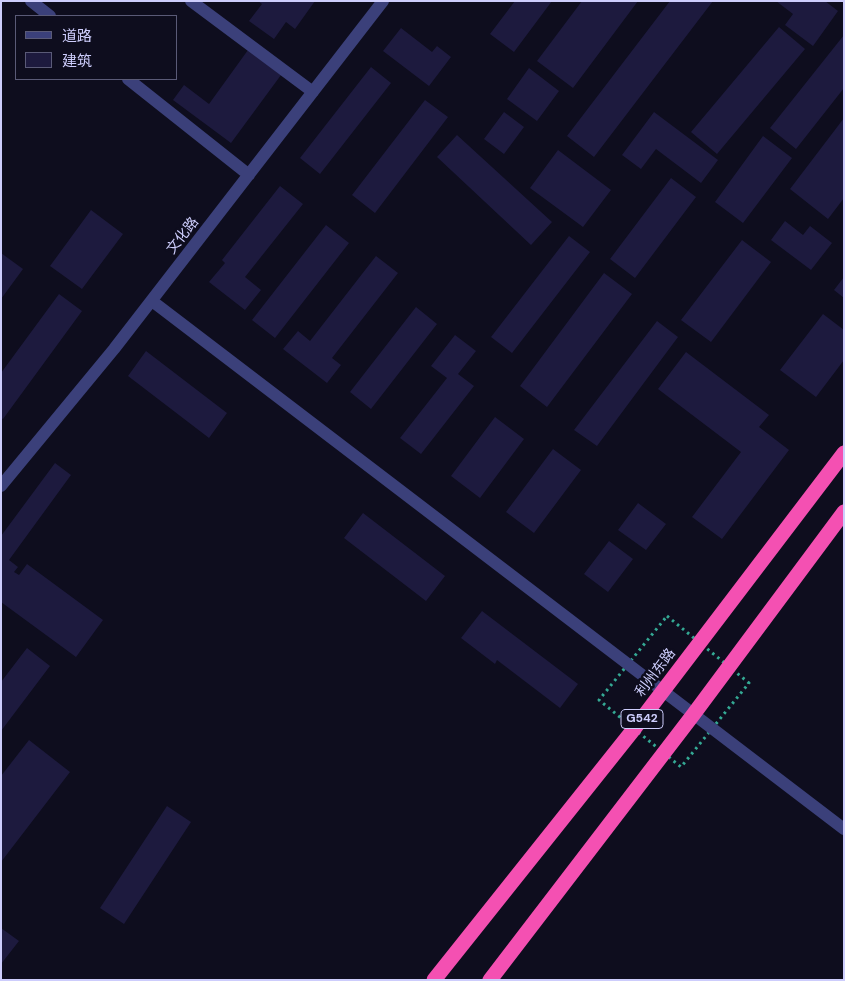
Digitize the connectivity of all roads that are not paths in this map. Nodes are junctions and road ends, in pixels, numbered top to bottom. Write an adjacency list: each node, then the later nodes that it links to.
1 (31, 1): 4 (street)
2 (191, 1): 6 (street)
3 (382, 1): 6 (street, 文化路)
4 (49, 15)
5 (129, 80): 7 (street)
6 (313, 92): 7 (street, 文化路)
7 (249, 176): 8 (street, 文化路)
8 (152, 301): 10 (street, 文化路); 12 (street)
9 (844, 453): 12 (highway, 利州东路 / G542)
10 (1, 486)
11 (844, 512): 13 (highway, G542)
12 (662, 692): 13 (street); 15 (highway, 利州东路 / G542)
13 (693, 715): 14 (street); 16 (highway, G542)
14 (844, 829)
15 (434, 980)
16 (490, 980)

